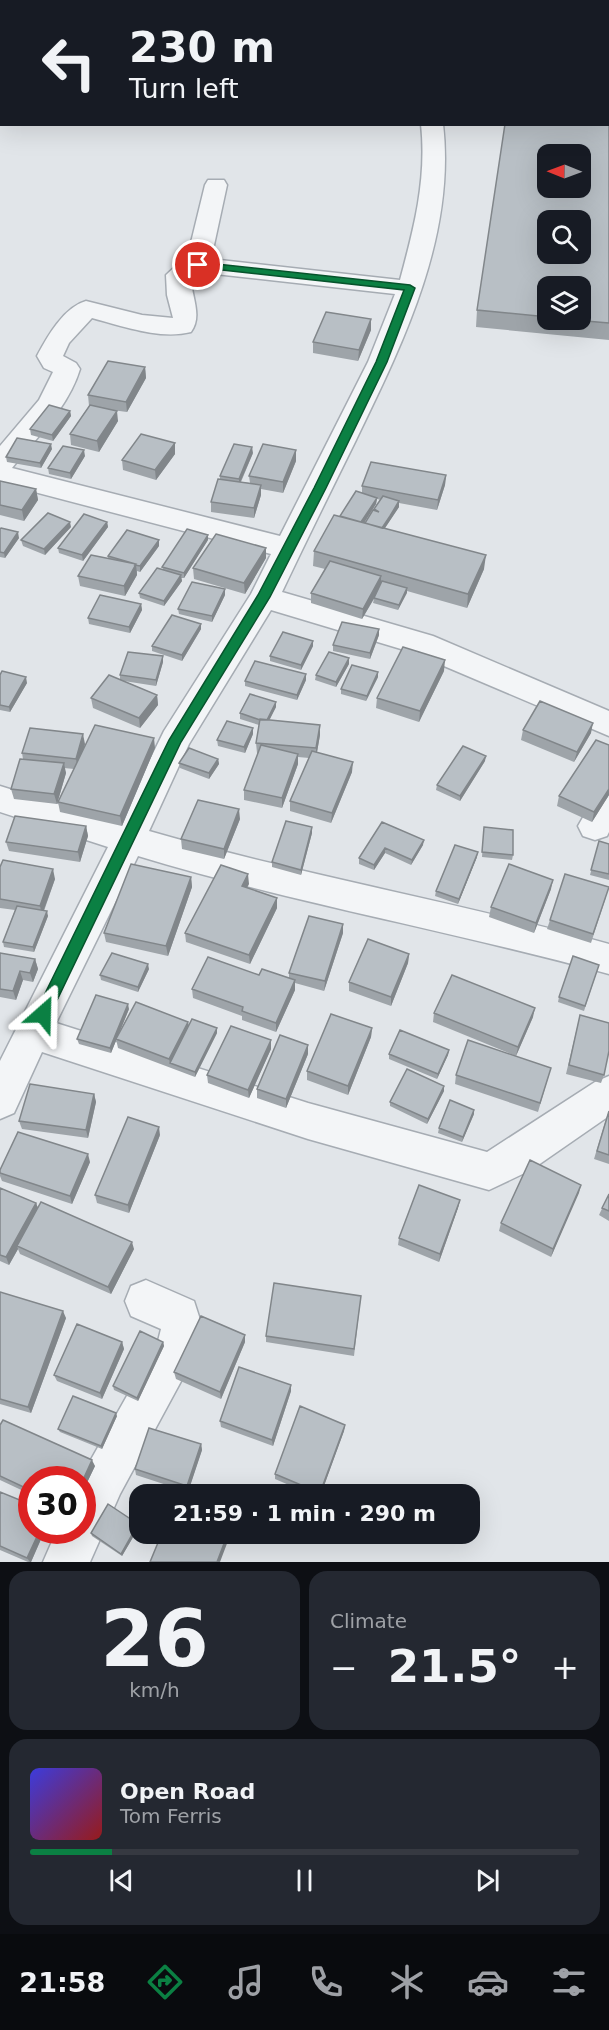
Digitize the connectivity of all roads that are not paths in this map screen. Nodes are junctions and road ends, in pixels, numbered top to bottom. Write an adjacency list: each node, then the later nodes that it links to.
1 (432, 126): 4 (street)
2 (216, 185): 3 (street)
3 (198, 265): 4 (street); 5 (street)
4 (410, 288): 7 (street)
5 (0, 464)
6 (0, 474): 7 (street)
7 (288, 548): 8 (street)
8 (264, 597): 9 (street); 11 (street)
9 (609, 724)
10 (0, 799): 11 (street)
11 (127, 839): 12 (street); 13 (street)
12 (609, 959)
13 (19, 1046): 14 (street); 15 (street)
14 (609, 1094)
15 (0, 1101)
16 (146, 1301): 17 (street)
17 (96, 1496)
18 (74, 1544): 19 (street)
19 (66, 1562)

